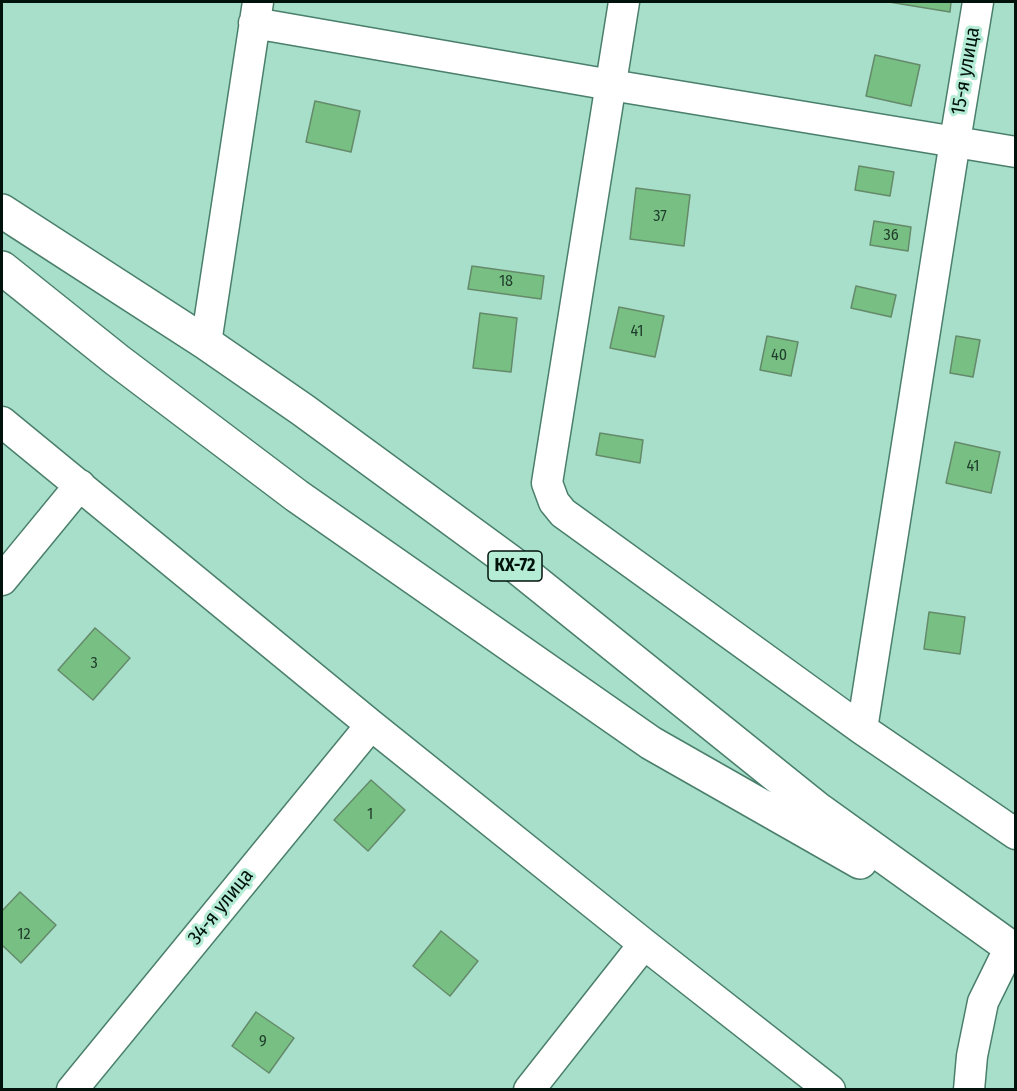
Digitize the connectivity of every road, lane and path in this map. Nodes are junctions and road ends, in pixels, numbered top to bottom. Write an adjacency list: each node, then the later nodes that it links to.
1 (624, 2): 4 (street)
2 (978, 2): 5 (street, 15-я улица)
3 (256, 12): 4 (street); 9 (street)
4 (611, 85): 5 (street); 14 (street)
5 (955, 141): 6 (street); 14 (street, 15-я улица)
6 (1016, 152)
7 (2, 211): 9 (main road, КХ-72)
8 (2, 268): 17 (main road)
9 (206, 343): 17 (main road, КХ-72)
10 (2, 422): 11 (street)
11 (80, 485): 12 (street); 13 (street)
12 (2, 580)
13 (371, 724): 16 (street); 18 (street, 34-я улица)
14 (862, 729): 15 (street)
15 (1016, 834)
16 (644, 945): 19 (street); 20 (street)
17 (1013, 948): 21 (street)
18 (72, 1089)
19 (529, 1089)
20 (830, 1089)
21 (969, 1089)

